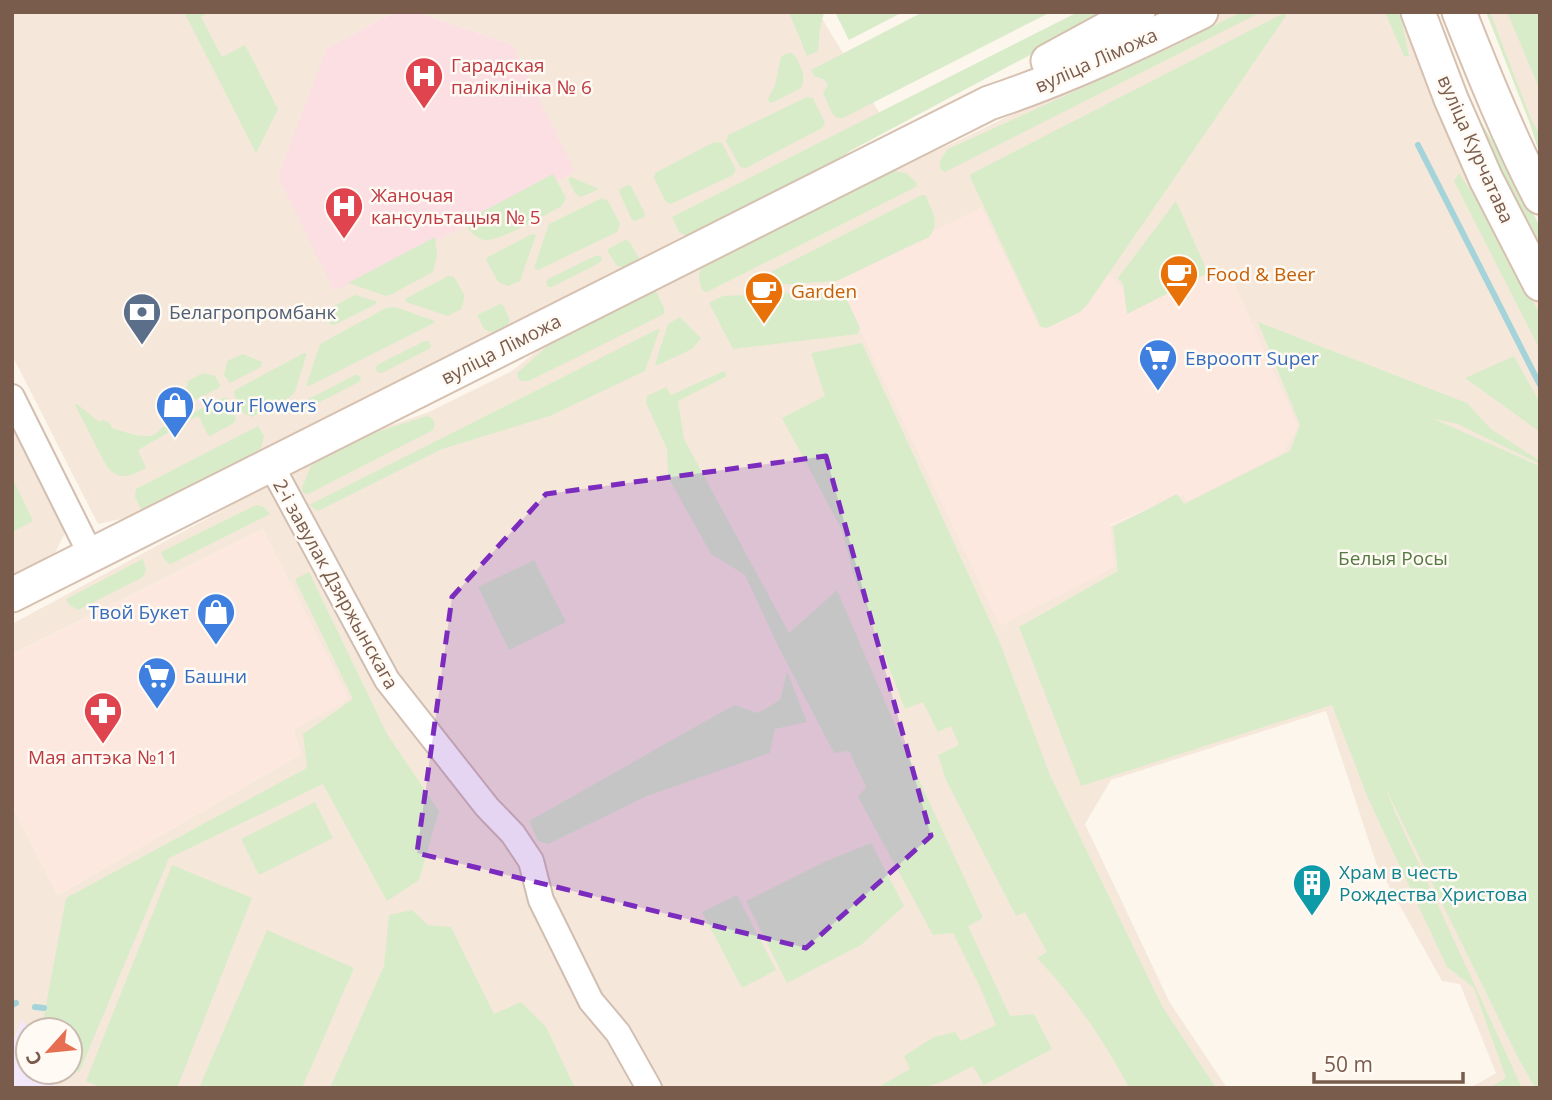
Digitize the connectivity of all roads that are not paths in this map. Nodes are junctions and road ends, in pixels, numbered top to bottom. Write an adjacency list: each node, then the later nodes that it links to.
1 (1138, 12): 5 (street, вуліца Ліможа)
2 (1201, 12): 5 (street, вуліца Ліможа)
3 (1418, 12): 7 (street, вуліца Курчатава)
4 (1459, 12): 6 (street, вуліца Курчатава)
5 (989, 103): 9 (street, вуліца Ліможа)
6 (1540, 197)
7 (1540, 284)
8 (12, 397): 10 (street)
9 (271, 465): 10 (street, вуліца Ліможа); 12 (street, 2-і завулак Дзяржынскага)
10 (91, 555): 11 (street, вуліца Ліможа)
11 (12, 595)
12 (649, 1088)

